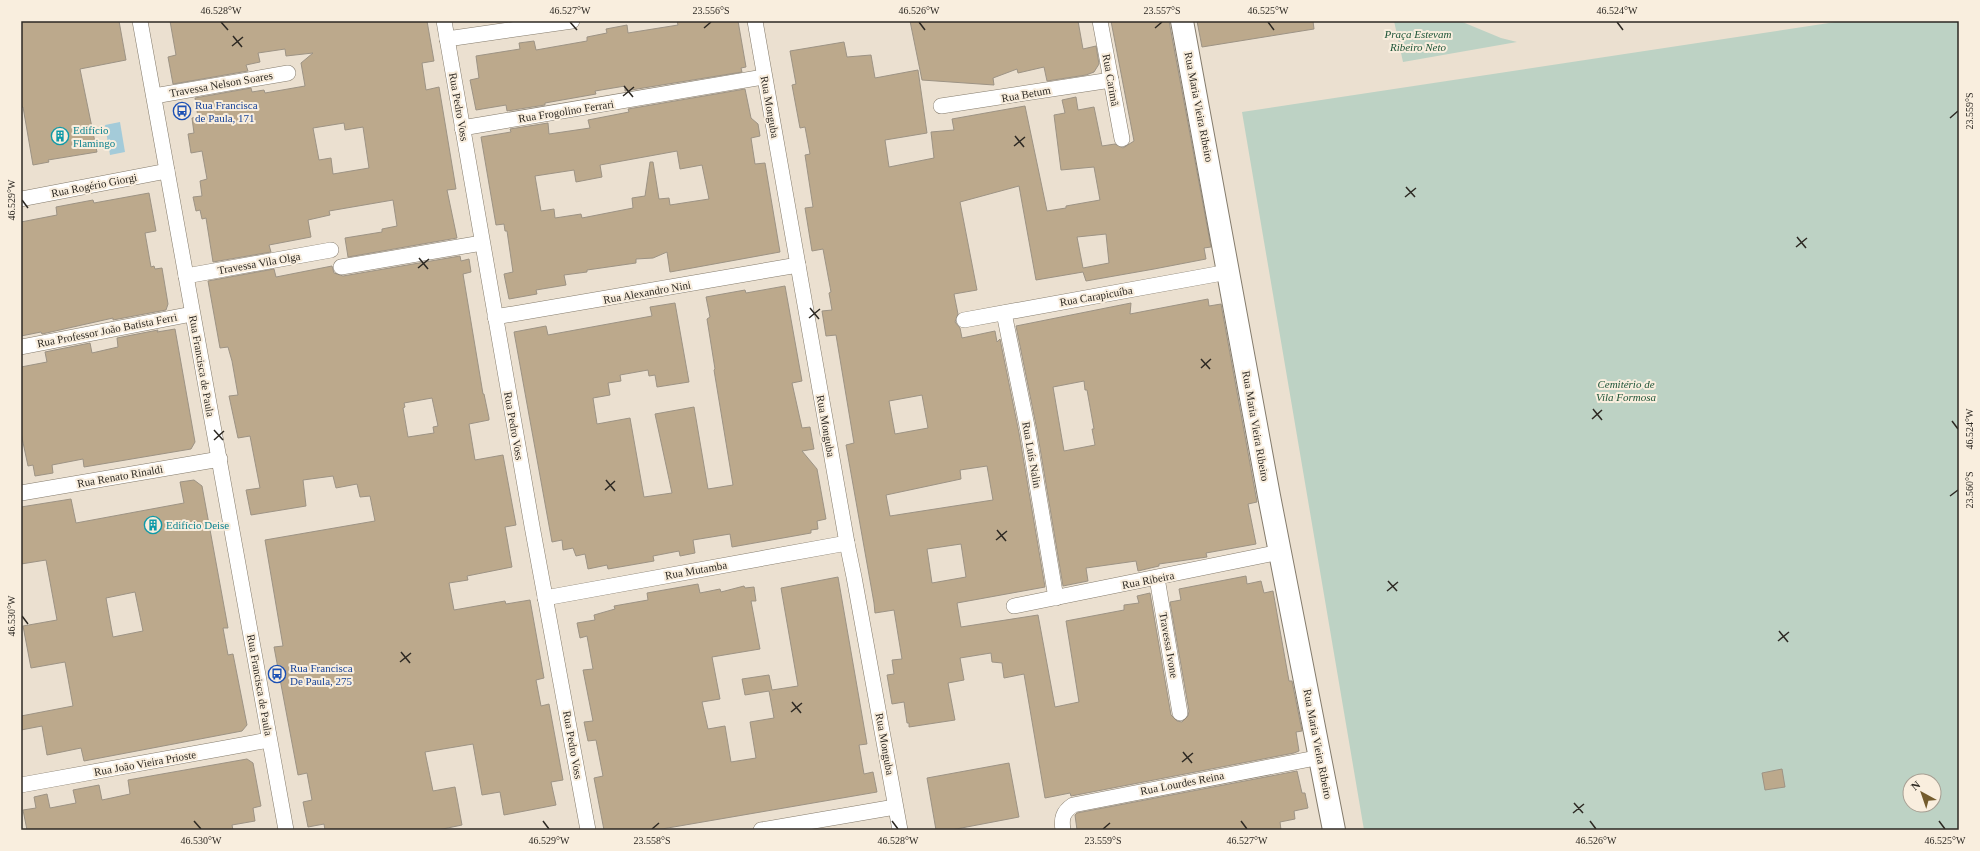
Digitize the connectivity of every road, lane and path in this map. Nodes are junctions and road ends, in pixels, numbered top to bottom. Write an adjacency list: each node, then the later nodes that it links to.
1 (140, 21): 11 (street, Rua Francisca de Paula)
2 (444, 21): 7 (street, Rua Pedro Voss)
3 (572, 21): 7 (street)
4 (755, 21): 9 (street, Rua Monguba)
5 (1100, 21): 10 (street, Rua Carimã)
6 (1182, 21): 21 (street, Rua Maria Vieira Ribeiro)
7 (447, 40): 13 (street, Rua Pedro Voss)
8 (288, 72): 11 (street, Travessa Nelson Soares)
9 (764, 78): 13 (street, Rua Frogolino Ferrari); 19 (street, Rua Monguba)
10 (1111, 80): 12 (street, Rua Betum); 14 (street, Rua Carimã)
11 (154, 96): 15 (street, Rua Francisca de Paula)
12 (941, 106)
13 (462, 128): 17 (street, Rua Pedro Voss)
14 (1122, 138)
15 (167, 171): 16 (street, Rua Rogério Giorgi); 22 (street, Rua Francisca de Paula)
16 (21, 199)
17 (482, 243): 20 (street); 25 (street, Rua Pedro Voss)
18 (332, 250): 22 (street, Travessa Vila Olga)
19 (798, 265): 25 (street, Rua Alexandro Nini); 30 (street, Rua Monguba)
20 (341, 267)
21 (1228, 272): 23 (street, Rua Carapicuíba); 31 (street, Rua Maria Vieira Ribeiro)
22 (186, 276): 24 (street, Rua Francisca de Paula)
23 (1004, 313): 26 (street, Rua Carapicuíba); 34 (street, Rua Luís Nalin)
24 (192, 314): 27 (street, Rua Professor João Batista Ferri); 28 (street, Rua Francisca de Paula)
25 (495, 317): 33 (street, Rua Pedro Voss)
26 (964, 320)
27 (21, 347)
28 (220, 459): 29 (street, Rua Renato Rinaldi); 37 (street, Rua Francisca de Paula)
29 (21, 493)
30 (847, 543): 33 (street, Rua Mutamba); 40 (street, Rua Monguba)
31 (1280, 552): 32 (street, Rua Ribeira); 38 (street, Rua Maria Vieira Ribeiro)
32 (1157, 578): 34 (street, Rua Ribeira); 36 (street, Travessa Ivone)
33 (545, 598): 42 (street, Rua Pedro Voss)
34 (1056, 598): 35 (street, Rua Ribeira)
35 (1014, 606)
36 (1180, 713)
37 (269, 740): 39 (street, Rua João Vieira Prioste); 41 (street, Rua Francisca de Paula)
38 (1321, 757): 45 (street, Rua Lourdes Reina); 46 (street, Rua Maria Vieira Ribeiro)
39 (21, 785)
40 (896, 807): 43 (street); 44 (street, Rua Monguba)
41 (286, 830)
42 (588, 830)
43 (761, 830)
44 (900, 830)
45 (1063, 830)
46 (1334, 830)

